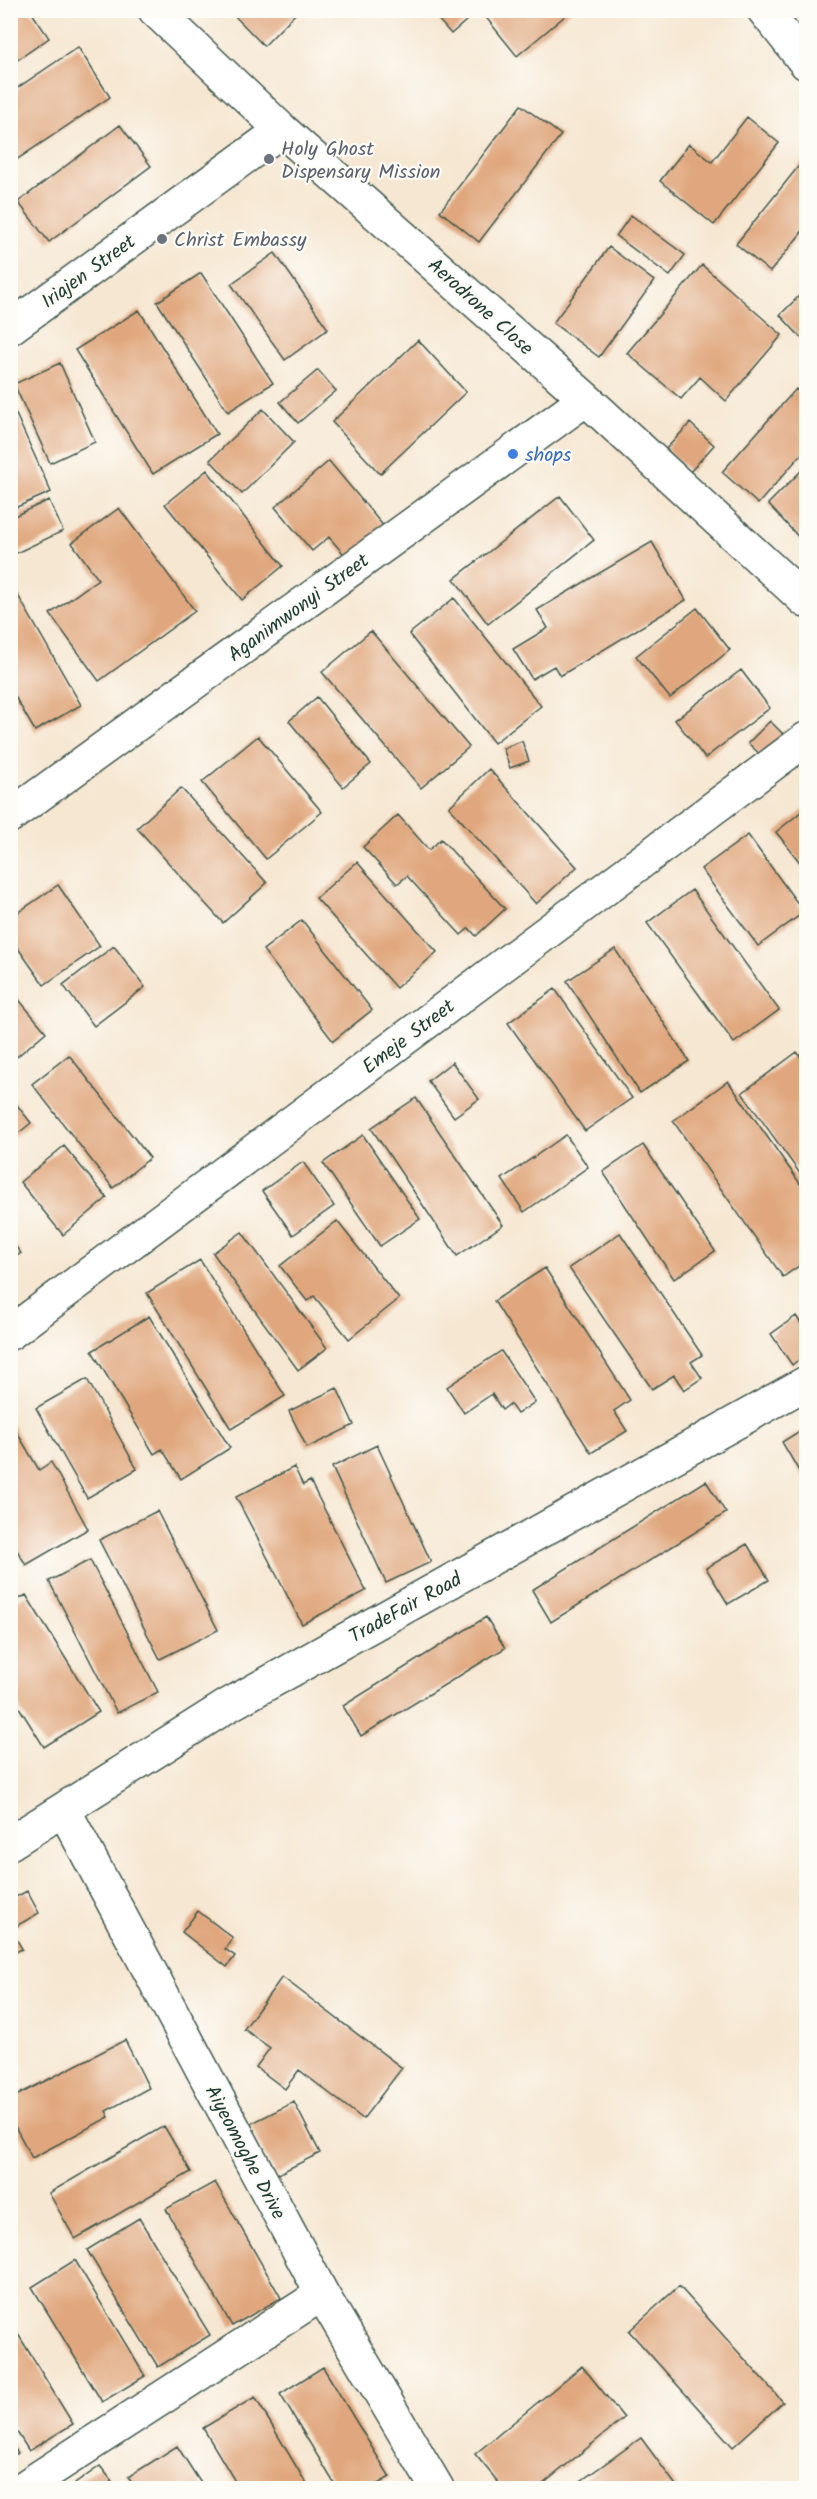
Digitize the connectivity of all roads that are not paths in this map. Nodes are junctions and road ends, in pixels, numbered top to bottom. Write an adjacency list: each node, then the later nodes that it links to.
1 (155, 10): 4 (street, Aerodrone Close)
2 (764, 10): 3 (street)
3 (807, 63)
4 (282, 130): 5 (street, Iriajen Street); 6 (street, Aerodrone Close)
5 (10, 328)
6 (586, 399): 7 (street, Aerodrone Close); 9 (street, Aganimwonyi Street)
7 (807, 601)
8 (807, 739): 10 (street, Emeje Street)
9 (10, 816)
10 (10, 1333)
11 (807, 1383): 12 (street, TradeFair Road)
12 (64, 1810): 13 (street, TradeFair Road); 14 (street, Aiyeomoghe Drive)
13 (10, 1843)
14 (322, 2294): 15 (street); 16 (street, Aiyeomoghe Drive)
15 (23, 2488)
16 (437, 2488)

